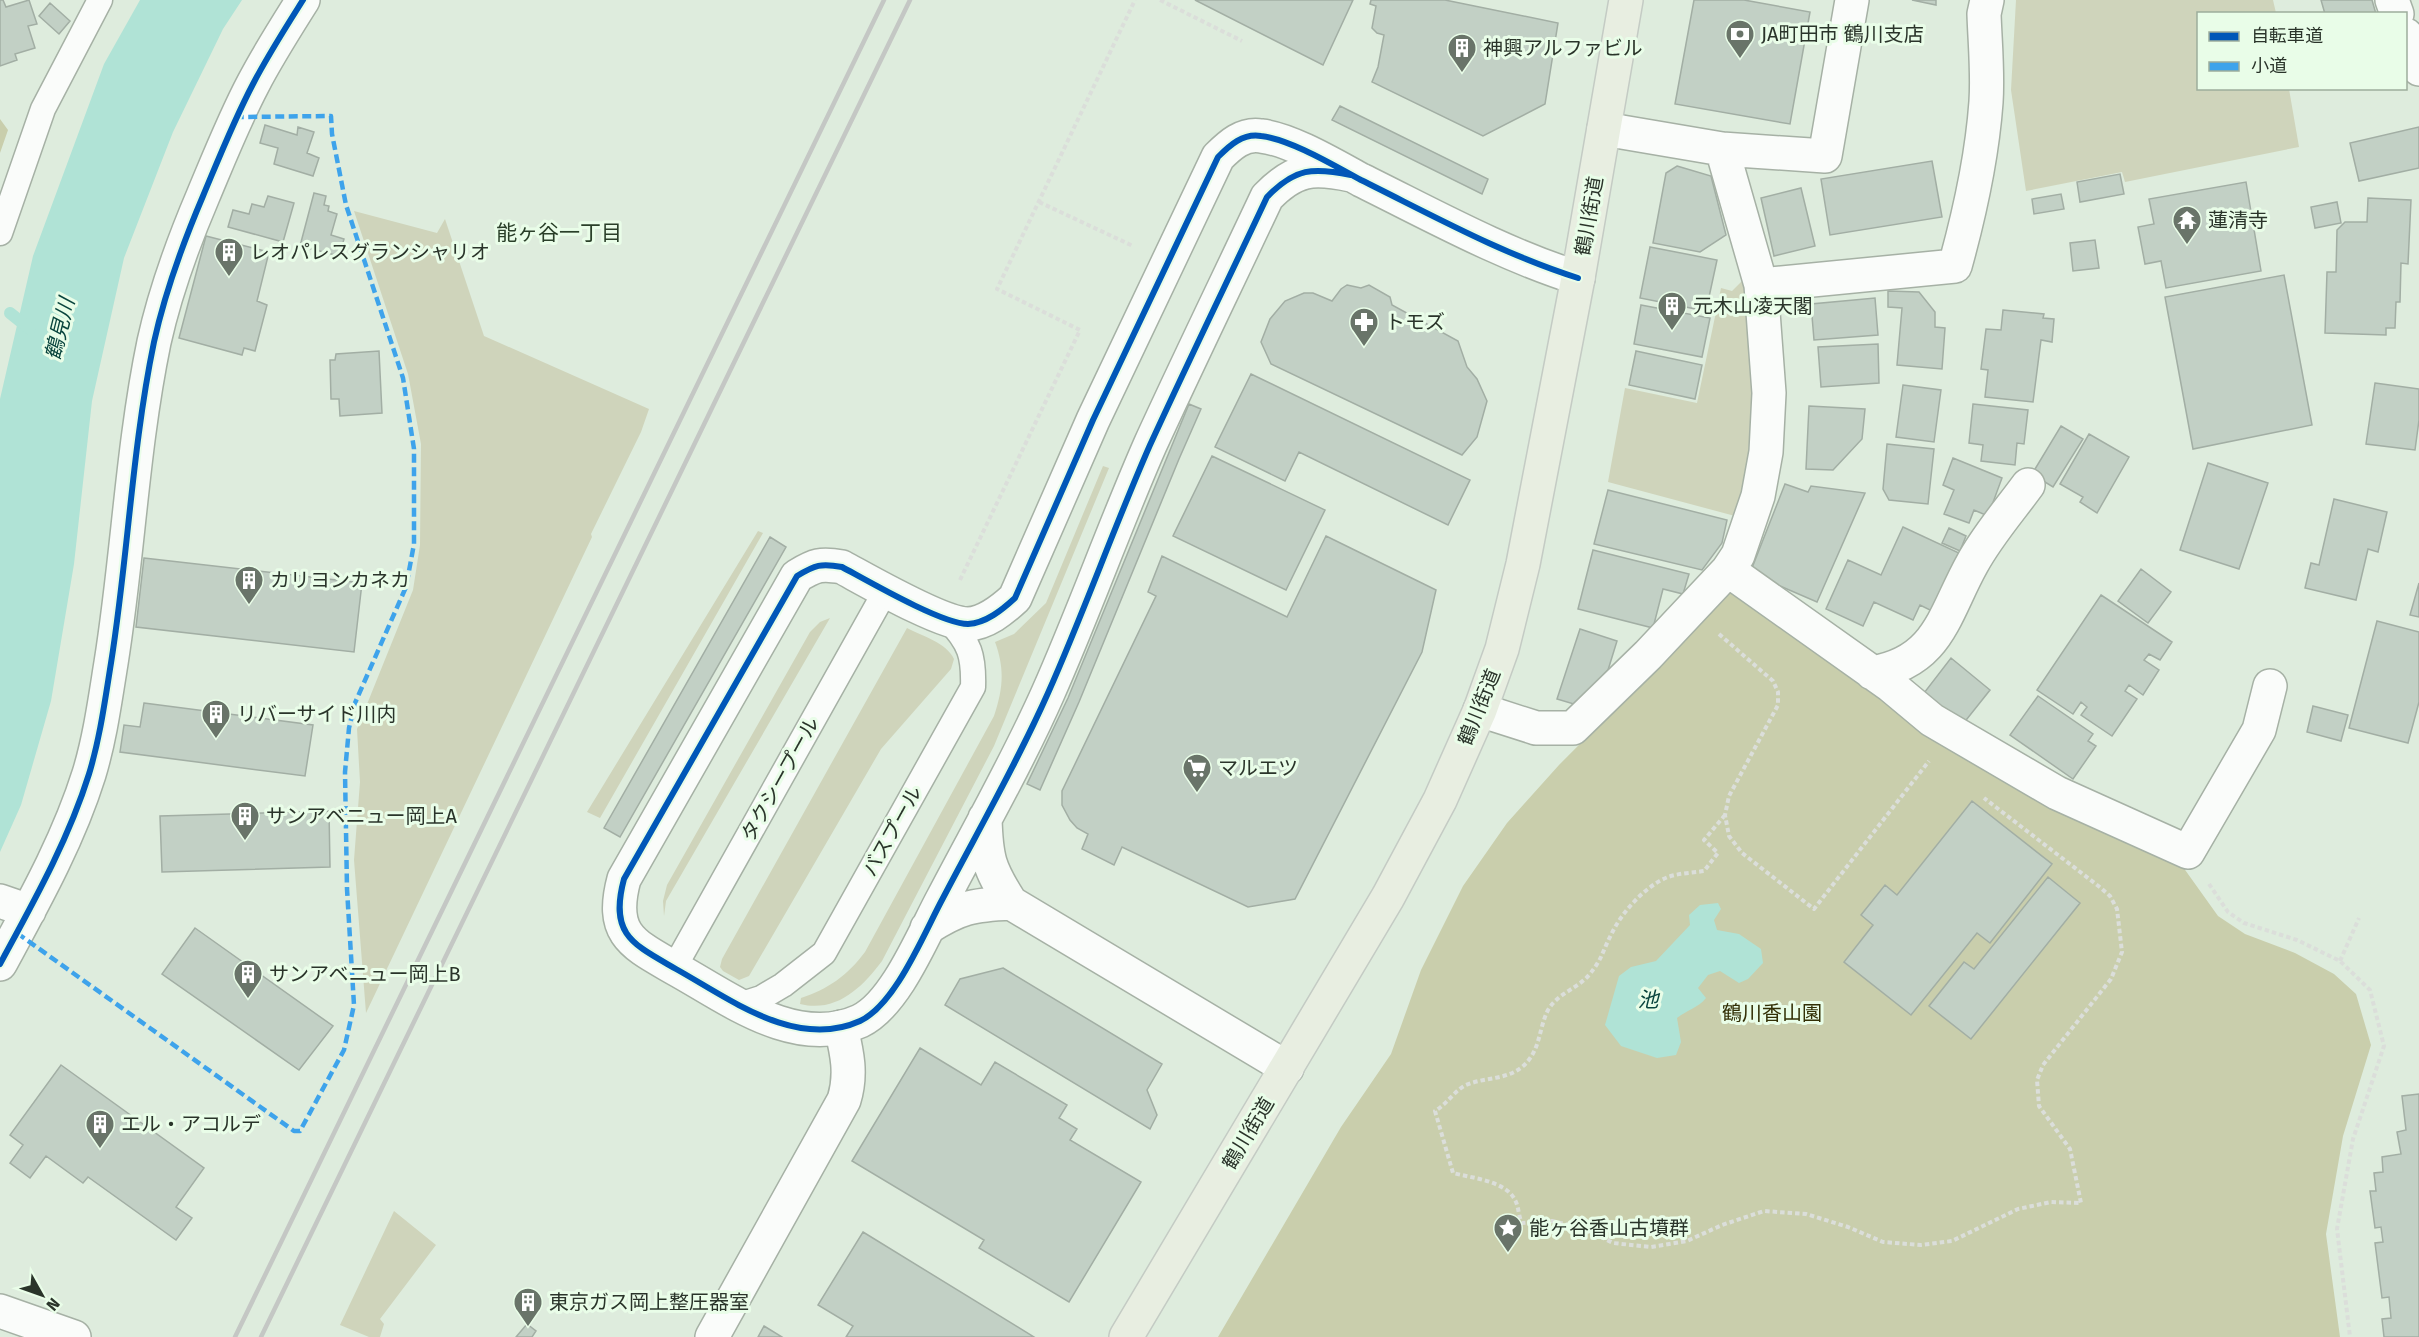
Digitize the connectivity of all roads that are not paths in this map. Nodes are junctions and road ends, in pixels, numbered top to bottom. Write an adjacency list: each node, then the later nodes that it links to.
1 (100, 0): 11 (lane)
2 (303, 0): 23 (street)
3 (1626, 0): 8 (main road, 鶴川街道)
4 (1852, 0): 9 (street)
5 (1988, 0): 13 (street)
6 (2407, 38): 7 (street)
7 (2419, 69)
8 (1604, 129): 9 (street); 12 (main road, 鶴川街道)
9 (1722, 149): 13 (street)
10 (1351, 175): 12 (street); 17 (street); 21 (street)
11 (0, 232)
12 (1578, 278): 20 (main road, 鶴川街道)
13 (1761, 285): 15 (street)
14 (2028, 485): 18 (street)
15 (1728, 570): 18 (street); 20 (street)
16 (886, 590): 17 (street); 26 (lane, タクシープール); 26 (street)
17 (948, 620): 27 (lane, バスプール)
18 (1872, 673): 19 (street)
19 (2270, 686)
20 (1480, 710): 29 (main road, 鶴川街道)
21 (985, 818): 22 (street); 24 (street)
22 (1011, 903): 24 (street); 29 (street)
23 (15, 906): 25 (street)
24 (927, 928): 28 (street)
25 (0, 964)
26 (674, 968): 27 (street)
27 (739, 1005): 28 (street)
28 (841, 1027): 32 (street)
29 (1287, 1068): 33 (main road, 鶴川街道)
30 (0, 1311): 31 (street)
31 (74, 1337)
32 (712, 1337)
33 (1126, 1337)

